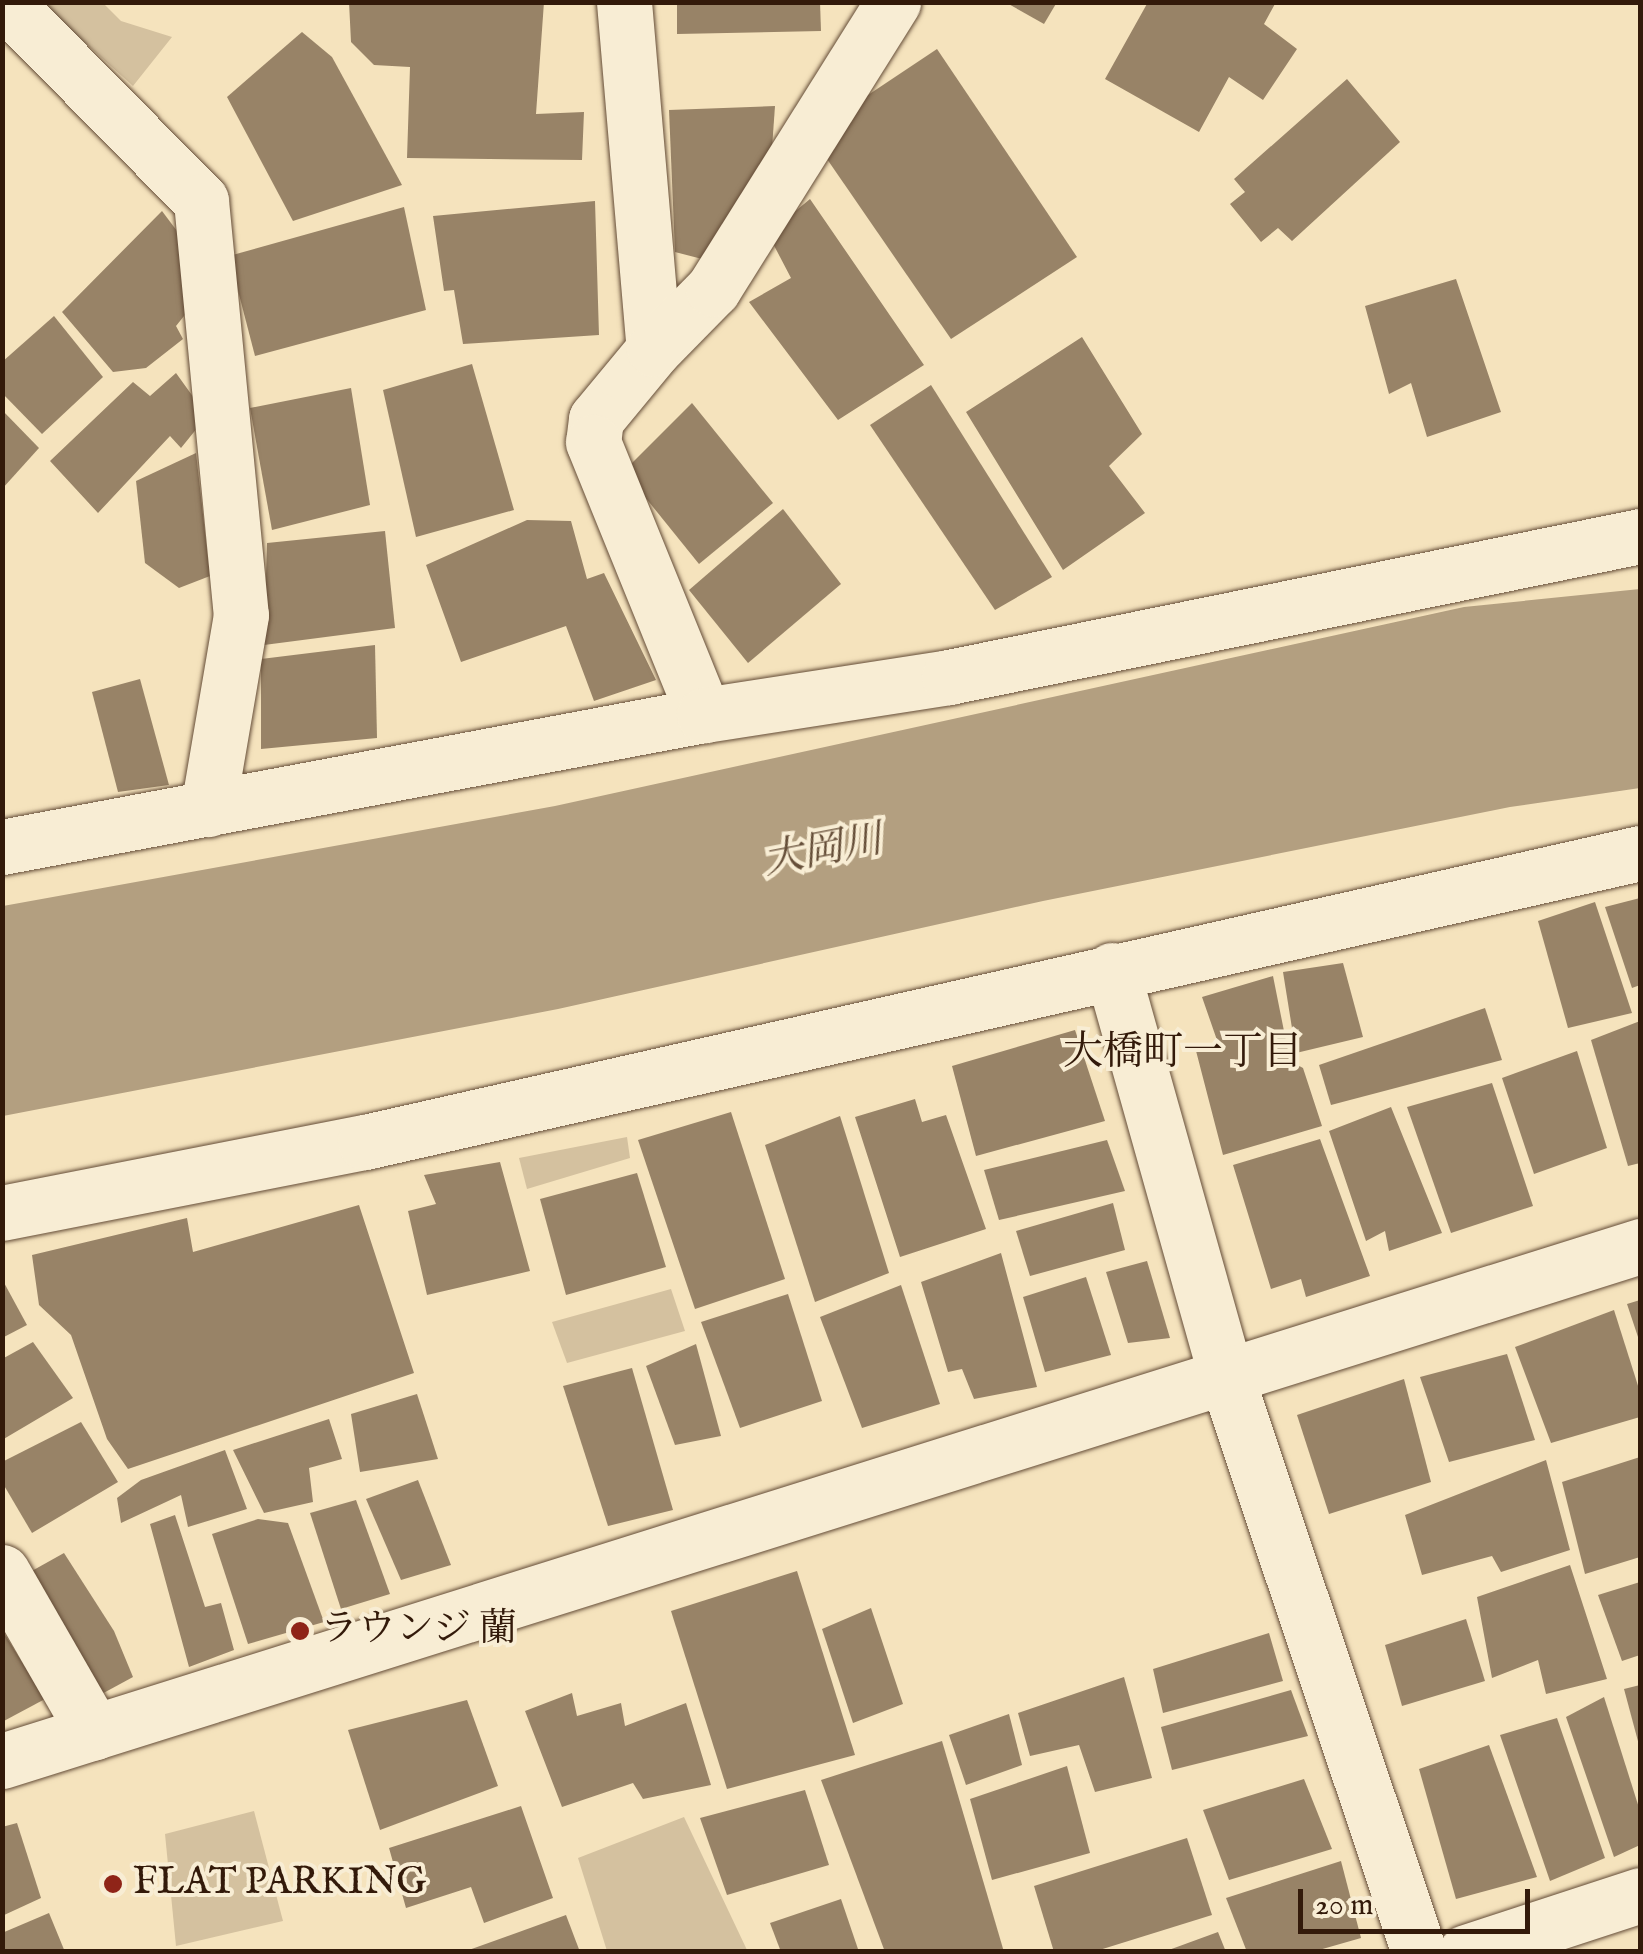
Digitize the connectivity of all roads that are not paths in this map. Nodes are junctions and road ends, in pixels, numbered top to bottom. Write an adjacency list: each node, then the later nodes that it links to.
1 (5, 2): 7 (street)
2 (624, 2): 4 (street)
3 (893, 2): 4 (street)
4 (654, 349): 6 (street)
5 (1640, 536): 6 (street)
6 (704, 715): 7 (street)
7 (208, 809): 8 (street)
8 (2, 847)
9 (1640, 853): 10 (street)
10 (1112, 970): 11 (street); 13 (street)
11 (2, 1213)
12 (1640, 1246): 13 (street)
13 (1226, 1376): 15 (street); 18 (street)
14 (2, 1572): 15 (street)
15 (94, 1732): 16 (street)
16 (2, 1761)
17 (1640, 1896): 19 (street)
18 (1419, 1952)
19 (1466, 1952)

